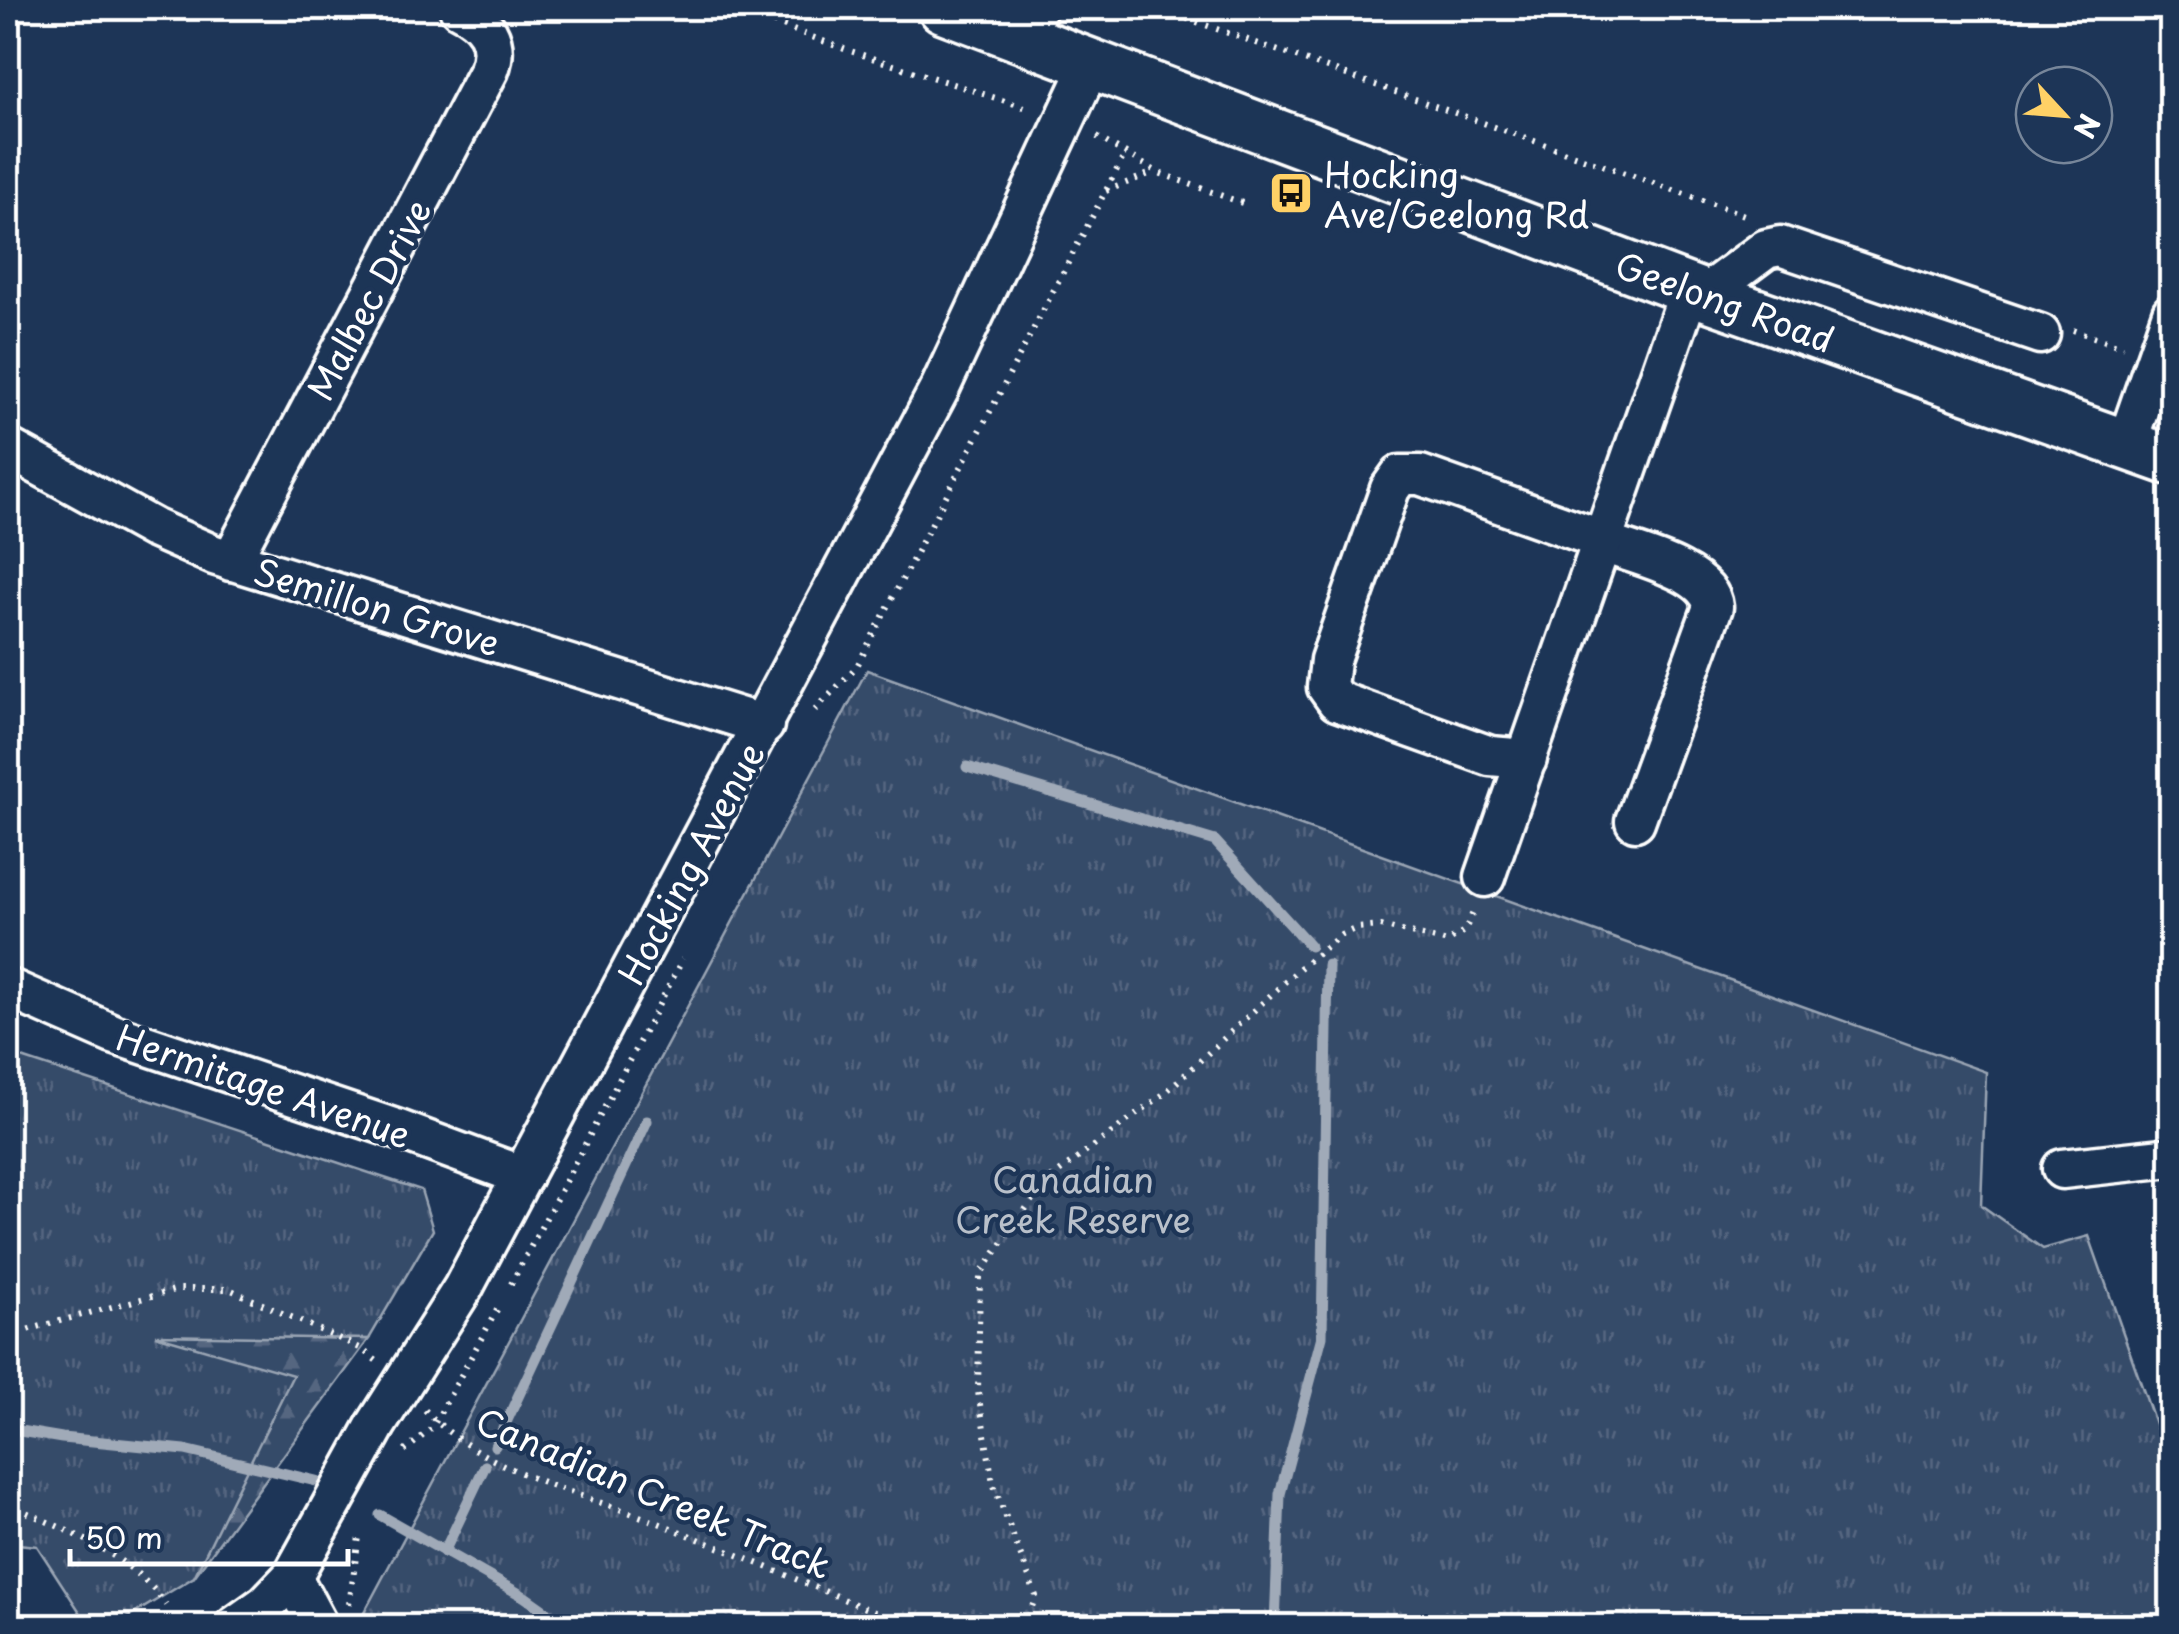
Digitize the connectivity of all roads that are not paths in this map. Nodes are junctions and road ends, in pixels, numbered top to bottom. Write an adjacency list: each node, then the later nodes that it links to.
1 (459, 8): 13 (street, Malbec Drive)
2 (943, 8): 3 (main road, Geelong Road)
3 (1031, 23): 4 (main road, Geelong Road)
4 (1091, 64): 5 (main road, Geelong Road); 14 (street, Hocking Avenue)
5 (1697, 292): 7 (street); 9 (main road, Geelong Road); 12 (street)
6 (2172, 313): 8 (street)
7 (2052, 331)
8 (2159, 376): 9 (street)
9 (2126, 445): 11 (main road, Geelong Road)
10 (8, 448): 13 (street, Semillon Grove)
11 (2172, 462)
12 (1603, 541): 15 (street); 15 (street); 16 (street)
13 (230, 561): 14 (street, Semillon Grove)
14 (764, 725): 21 (street, Hocking Avenue)
15 (1528, 759): 17 (street)
16 (1635, 821)
17 (1485, 878)
18 (8, 988): 21 (street, Hermitage Avenue)
19 (2172, 1156): 20 (street)
20 (2062, 1169)
21 (523, 1176): 22 (street, Hocking Avenue)
22 (292, 1578): 23 (street); 24 (street, Hocking Avenue)
23 (332, 1622)
24 (246, 1624)

